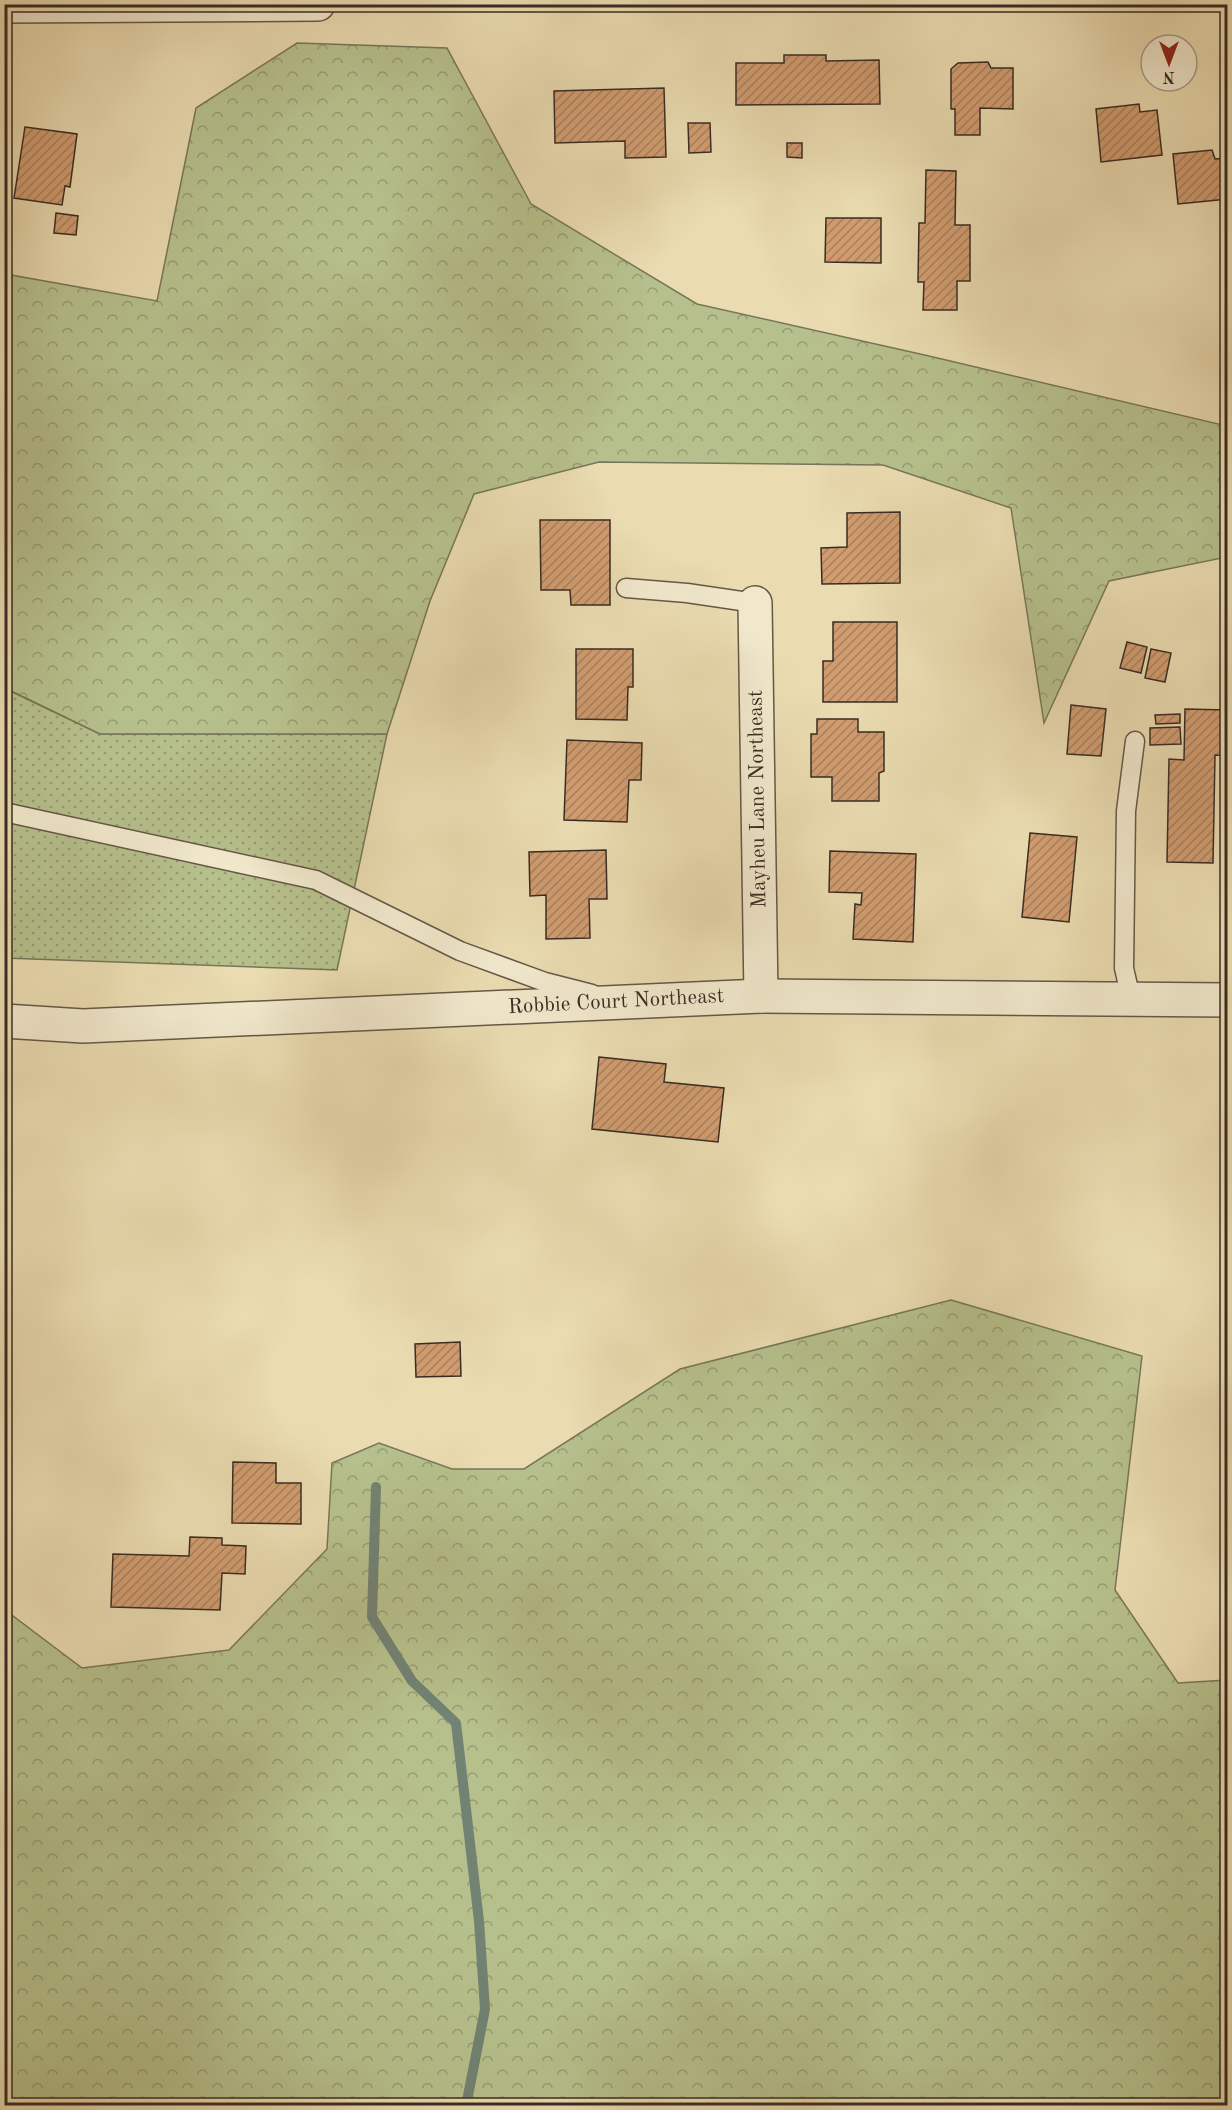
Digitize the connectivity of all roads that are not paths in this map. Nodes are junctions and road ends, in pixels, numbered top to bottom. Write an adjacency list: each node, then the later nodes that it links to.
1 (318, 4): 2 (street)
2 (4, 6)
3 (626, 588): 4 (lane)
4 (755, 603): 7 (street, Mayheu Lane Northeast)
5 (1135, 741): 8 (lane)
6 (4, 812): 10 (lane)
7 (761, 996): 8 (street, Robbie Court Northeast); 10 (street, Robbie Court Northeast)
8 (1131, 999): 9 (street, Robbie Court Northeast)
9 (1227, 1000)
10 (622, 1002): 11 (street, Robbie Court Northeast)
11 (4, 1021)

